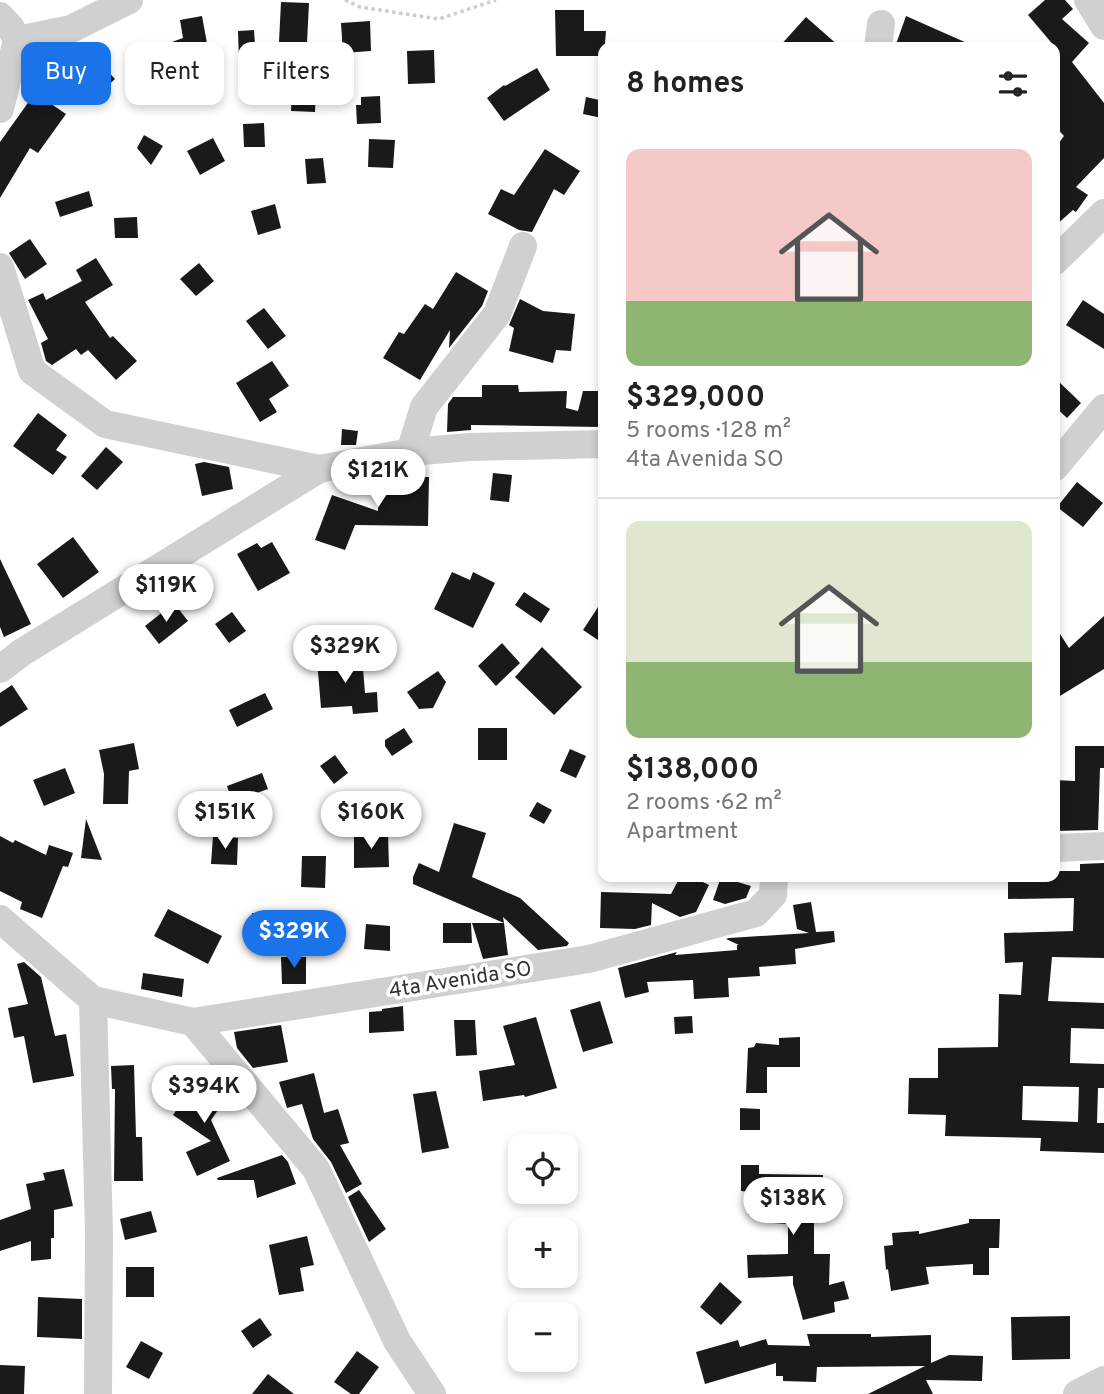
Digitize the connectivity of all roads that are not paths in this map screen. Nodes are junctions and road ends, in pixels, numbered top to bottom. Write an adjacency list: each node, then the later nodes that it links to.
1 (129, 0): 5 (street)
2 (1088, 0): 4 (street)
3 (0, 16): 5 (street)
4 (1104, 26)
5 (17, 40): 6 (street)
6 (0, 109)
7 (1104, 213): 9 (street)
8 (523, 246): 13 (street)
9 (1060, 256)
10 (0, 267): 15 (street)
11 (1104, 408): 14 (street)
12 (598, 444): 13 (street)
13 (410, 452): 15 (street)
14 (1060, 461)
15 (319, 469): 16 (street)
16 (0, 669)
17 (1104, 846): 18 (street)
18 (1060, 848)
19 (774, 882): 22 (street, 4ta Avenida SO)
20 (0, 919): 21 (street)
21 (93, 1000): 22 (street, 4ta Avenida SO); 24 (street)
22 (193, 1022): 25 (street)
23 (1104, 1380): 26 (street)
24 (99, 1394)
25 (432, 1394)
26 (1077, 1394)

